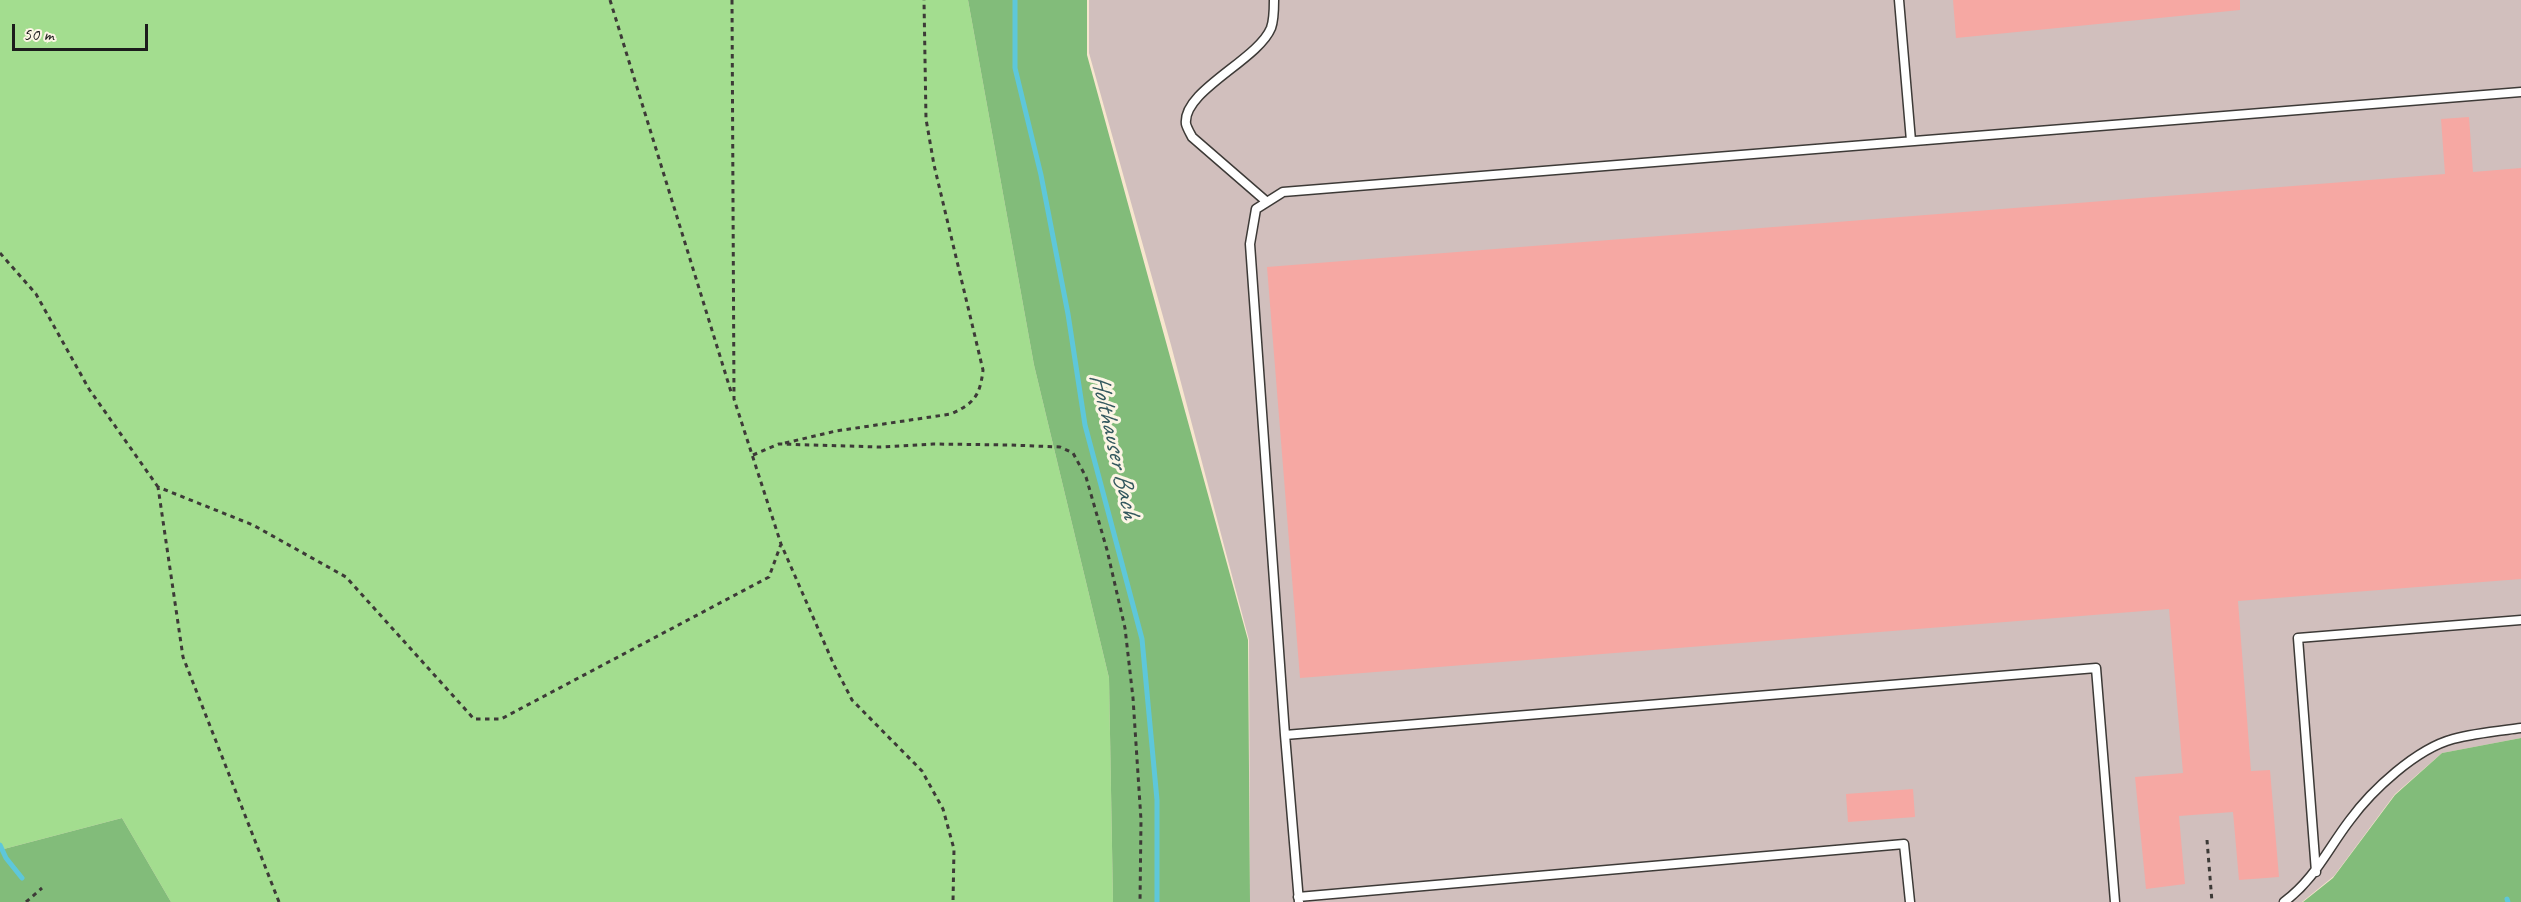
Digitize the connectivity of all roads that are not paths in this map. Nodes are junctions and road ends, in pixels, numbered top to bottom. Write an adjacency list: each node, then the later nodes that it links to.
1 (1274, 0): 5 (lane)
2 (1899, 0): 4 (lane)
3 (2521, 92): 4 (lane)
4 (1911, 141): 5 (lane)
5 (1267, 202): 8 (lane)
6 (2521, 620): 9 (lane)
7 (2521, 728): 9 (lane)
8 (1286, 735): 10 (lane); 12 (lane)
9 (2316, 872): 13 (lane)
10 (1299, 899): 11 (lane)
11 (1910, 902)
12 (2115, 902)
13 (2284, 902)

